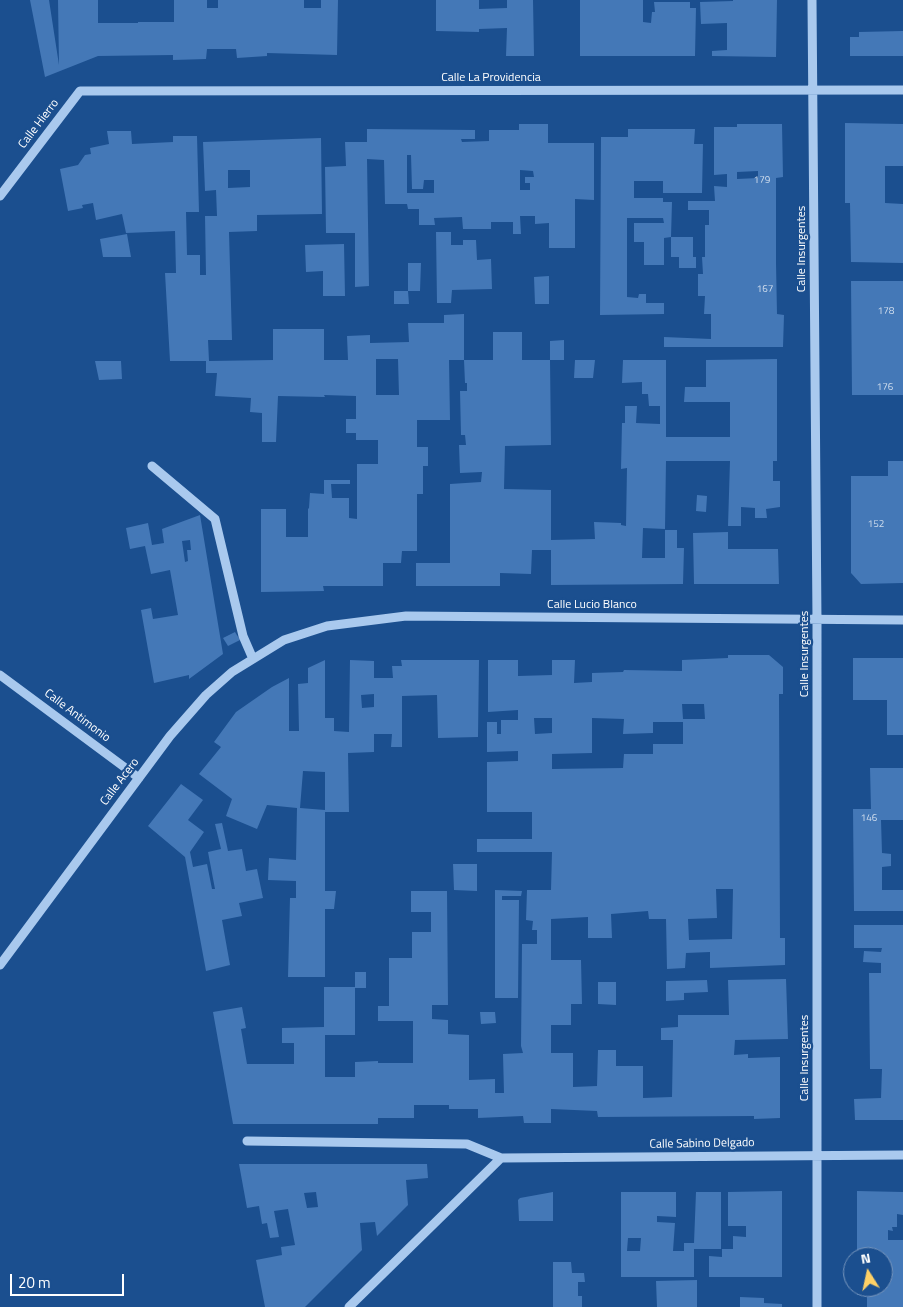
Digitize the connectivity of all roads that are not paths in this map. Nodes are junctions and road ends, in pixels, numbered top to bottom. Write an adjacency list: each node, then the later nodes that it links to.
1 (812, 0): 2 (street, Calle Insurgentes)
2 (813, 90): 3 (street, Calle La Providencia); 4 (street, Calle La Providencia); 7 (street, Calle Insurgentes)
3 (903, 90)
4 (80, 92): 5 (street, Calle Hierro)
5 (0, 196)
6 (152, 466): 10 (street)
7 (817, 620): 8 (street, Calle Lucio Blanco); 9 (street, Calle Lucio Blanco); 15 (street, Calle Insurgentes)
8 (903, 620)
9 (284, 640): 10 (street, Calle Acero)
10 (253, 659): 12 (street, Calle Acero)
11 (0, 675): 12 (street, Calle Antimonio)
12 (139, 778): 13 (street, Calle Acero)
13 (0, 965)
14 (247, 1141): 17 (street, Calle Sabino Delgado)
15 (818, 1155): 16 (street, Calle Sabino Delgado); 17 (street, Calle Sabino Delgado); 19 (street, Calle Insurgentes)
16 (903, 1155)
17 (501, 1158): 18 (street)
18 (349, 1307)
19 (817, 1307)

